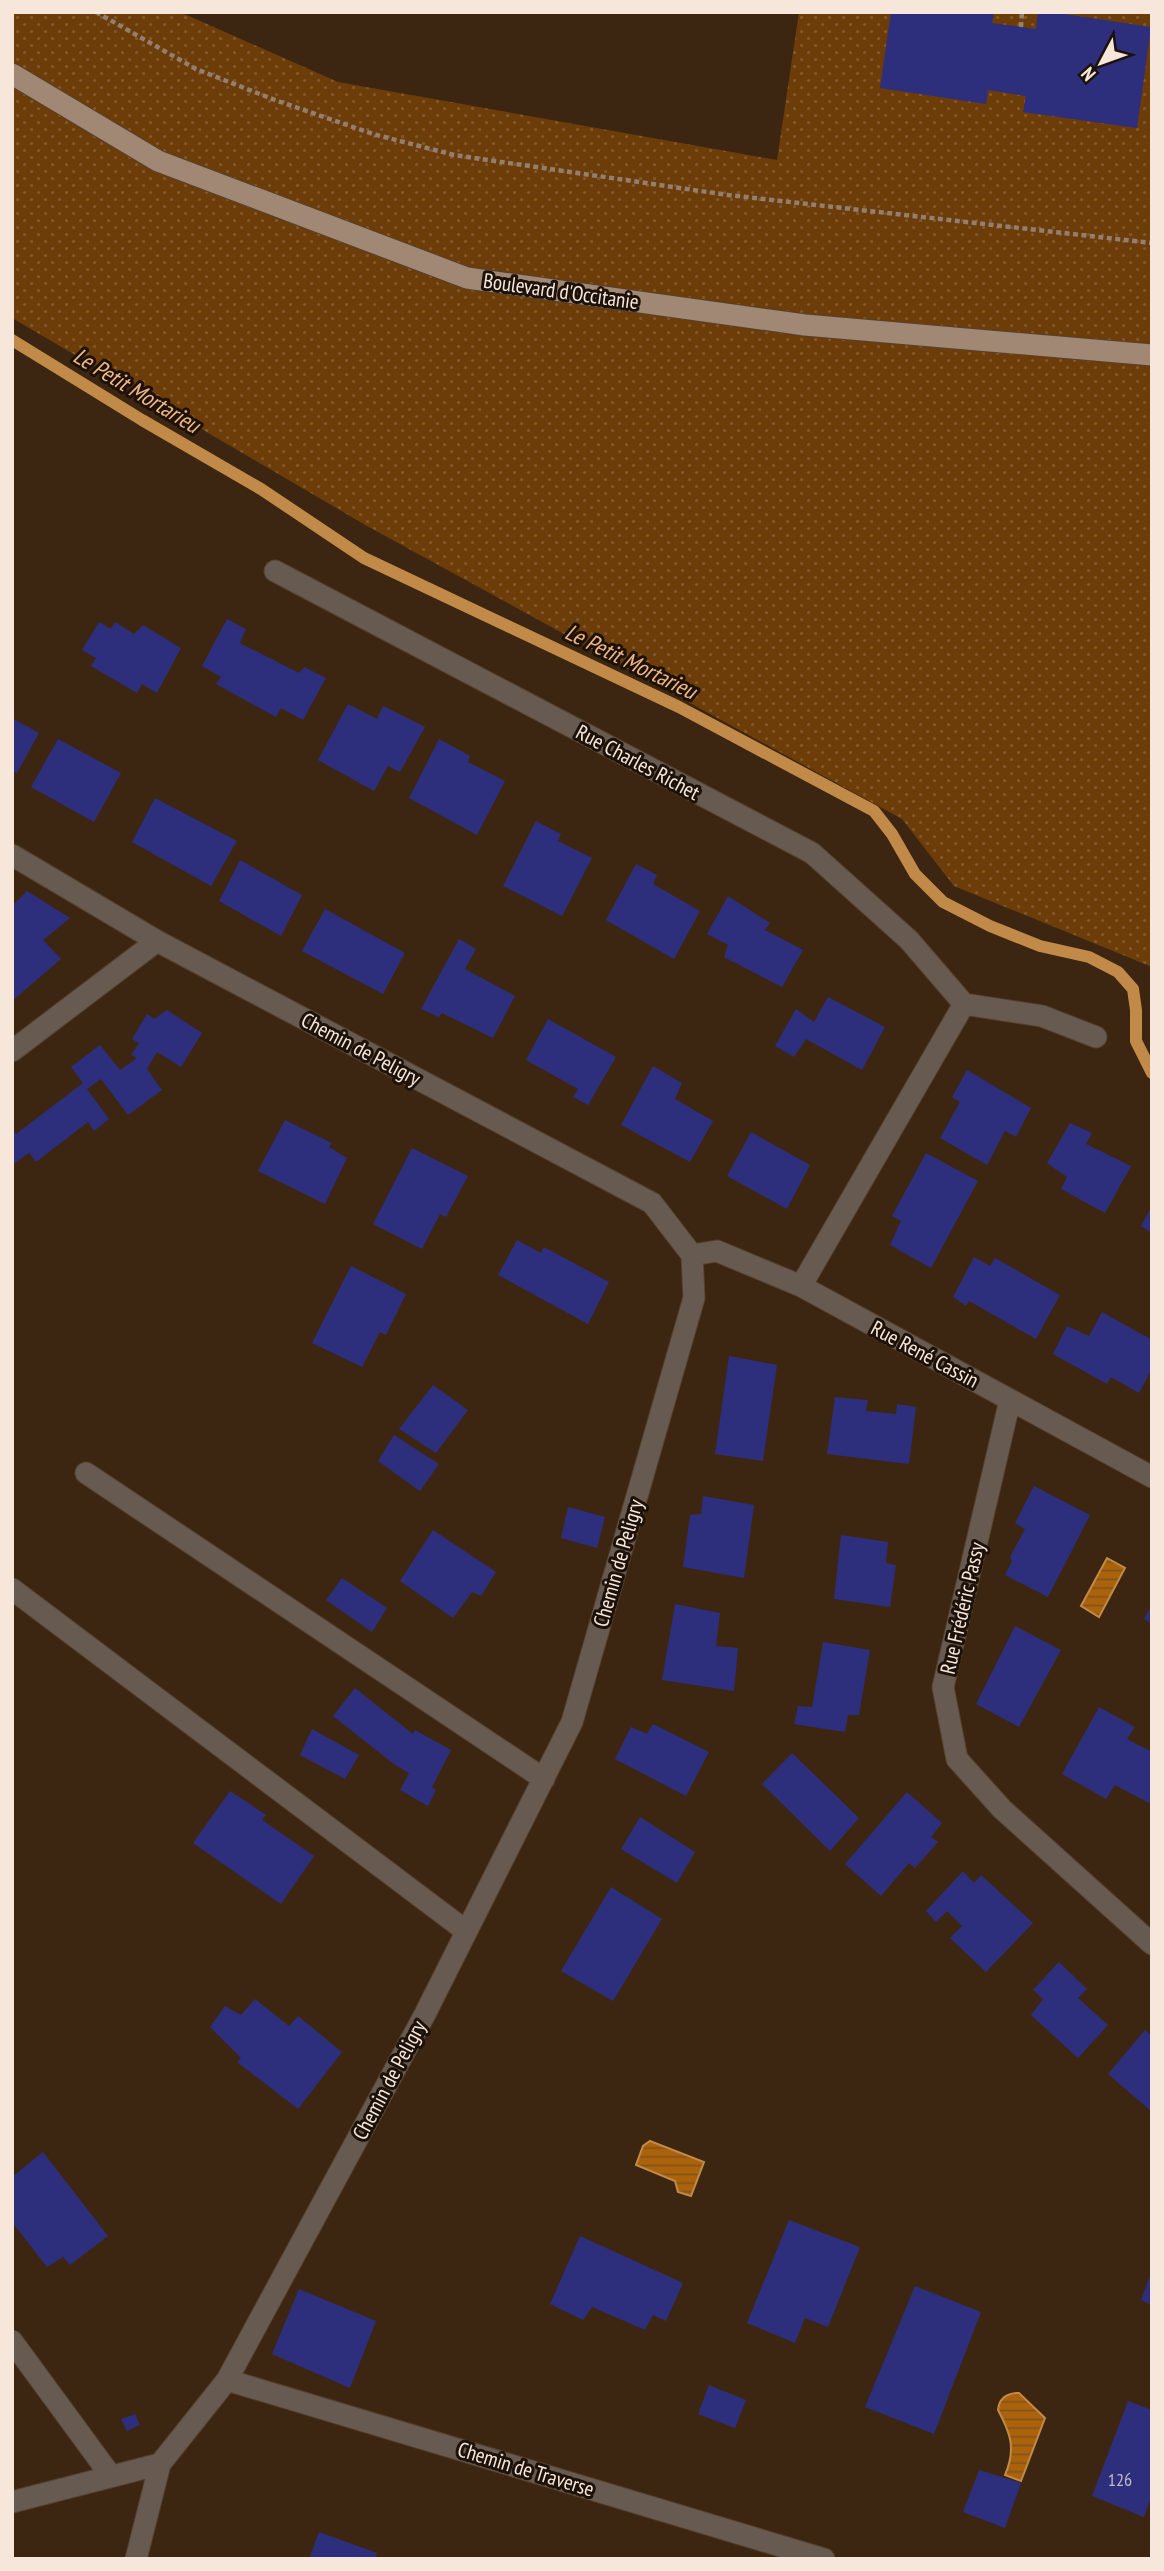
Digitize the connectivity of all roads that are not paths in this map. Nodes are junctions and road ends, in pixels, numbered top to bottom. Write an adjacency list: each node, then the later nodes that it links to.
1 (12, 74): 2 (main road, Boulevard d'Occitanie)
2 (1152, 355)
3 (275, 571): 6 (street, Rue Charles Richet)
4 (12, 855): 5 (street, Chemin de Peligry)
5 (157, 941): 8 (street); 9 (street, Chemin de Peligry)
6 (964, 1004): 7 (street); 10 (street)
7 (1096, 1037)
8 (12, 1051)
9 (692, 1255): 10 (street, Rue René Cassin); 15 (street, Chemin de Peligry)
10 (801, 1286): 11 (street, Rue René Cassin)
11 (1010, 1400): 13 (street, Rue René Cassin); 17 (street, Rue Frédéric Passy)
12 (86, 1473): 15 (street)
13 (1152, 1478)
14 (12, 1589): 16 (street)
15 (544, 1779): 16 (street, Chemin de Peligry)
16 (466, 1931): 19 (street, Chemin de Peligry)
17 (1152, 1944)
18 (12, 2342): 21 (street)
19 (227, 2380): 20 (street, Chemin de Peligry); 24 (street, Chemin de Traverse)
20 (160, 2464): 21 (street); 23 (street, Chemin de Peligry)
21 (111, 2476): 22 (street)
22 (12, 2502)
23 (136, 2559)
24 (824, 2559)

